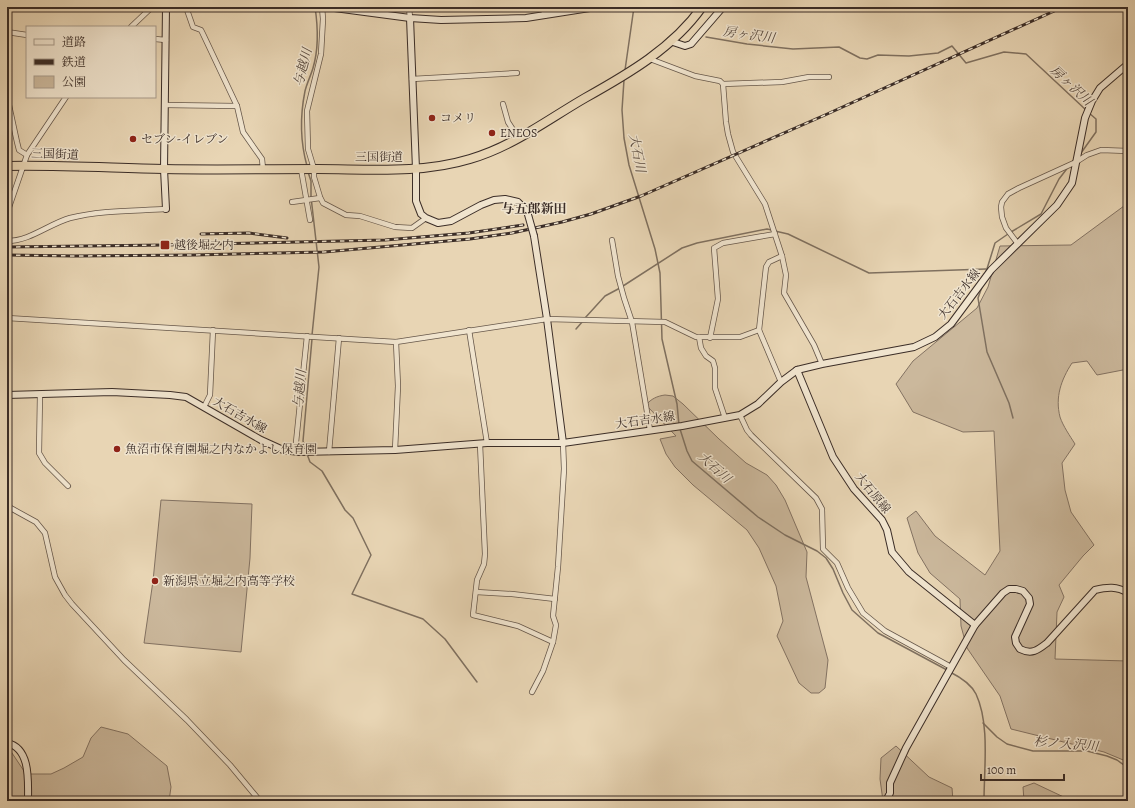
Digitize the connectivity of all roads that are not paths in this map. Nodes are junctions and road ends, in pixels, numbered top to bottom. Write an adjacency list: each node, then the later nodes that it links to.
1 (152, 7): 14 (street)
2 (166, 7): 18 (main road)
3 (186, 7): 30 (street)
4 (322, 7): 40 (street)
5 (327, 7): 11 (main road)
6 (410, 7): 13 (street)
7 (541, 7): 12 (street)
8 (596, 7): 12 (main road)
9 (702, 7): 19 (highway, 三国街道)
10 (723, 7): 19 (main road)
11 (366, 10): 13 (main road)
12 (546, 16): 13 (main road)
13 (410, 18): 24 (main road)
14 (132, 26)
15 (7, 32): 16 (street)
16 (26, 35)
17 (156, 39): 18 (street)
18 (166, 40): 29 (main road)
19 (670, 41): 20 (highway, 三国街道)
20 (650, 59): 25 (street); 31 (highway, 三国街道)
21 (1128, 64): 34 (main road, 大石吉水線)
22 (517, 73): 24 (street)
23 (829, 77): 25 (street)
24 (412, 79): 41 (main road)
25 (722, 84): 49 (street)
26 (7, 96): 33 (street)
27 (65, 98): 33 (street)
28 (503, 104): 31 (street)
29 (165, 105): 30 (street); 37 (main road)
30 (237, 106): 38 (street)
31 (519, 139): 41 (highway, 三国街道)
32 (1128, 151): 34 (street)
33 (27, 155): 35 (street)
34 (1076, 162): 52 (main road, 大石吉水線); 52 (street)
35 (24, 165): 36 (highway, 三国街道); 37 (highway, 三国街道); 46 (street)
36 (7, 166)
37 (164, 169): 38 (highway, 三国街道); 45 (main road)
38 (263, 169): 39 (highway, 三国街道)
39 (301, 169): 40 (highway, 三国街道); 43 (street)
40 (314, 169): 41 (highway, 三国街道); 42 (street)
41 (416, 169): 47 (main road)
42 (318, 198): 43 (street); 47 (street)
43 (308, 200): 44 (street); 48 (street)
44 (292, 202)
45 (166, 209): 51 (street)
46 (7, 213)
47 (426, 218): 55 (main road, bridge)
48 (310, 220)
49 (775, 234): 53 (street); 63 (street)
50 (612, 240): 56 (street)
51 (7, 241)
52 (1018, 244): 65 (main road, 大石吉水線)
53 (782, 256): 59 (street); 65 (street)
54 (7, 318): 57 (street)
55 (547, 319): 56 (street); 58 (street); 75 (main road)
56 (632, 322): 61 (street); 73 (street)
57 (213, 330): 60 (street); 70 (street)
58 (469, 330): 64 (street); 74 (street)
59 (759, 330): 63 (street); 67 (street)
60 (307, 336): 62 (street); 78 (street)
61 (699, 337): 63 (street); 72 (street)
62 (339, 338): 64 (street); 79 (street)
63 (710, 338)
64 (396, 342): 77 (street)
65 (822, 364): 66 (main road, 大石吉水線)
66 (797, 370): 67 (main road, 大石吉水線); 85 (main road, 大石原線)
67 (781, 382): 71 (main road, 大石吉水線)
68 (40, 394): 69 (main road, 大石吉水線); 70 (main road, 大石吉水線); 80 (street)
69 (7, 395)
70 (204, 406): 78 (main road, 大石吉水線)
71 (740, 415): 72 (main road, 大石吉水線); 87 (street)
72 (725, 418): 73 (main road, 大石吉水線)
73 (650, 430): 75 (main road, 大石吉水線)
74 (487, 443): 75 (main road, 大石吉水線); 76 (main road, 大石吉水線)
75 (563, 443): 84 (street)
76 (480, 444): 77 (main road, 大石吉水線); 82 (street)
77 (395, 450): 79 (main road, 大石吉水線)
78 (295, 452): 79 (main road, 大石吉水線)
79 (329, 452)
80 (68, 486)
81 (7, 506): 91 (street)
82 (476, 592): 84 (street); 86 (street)
83 (1128, 593): 85 (main road)
84 (555, 599): 86 (street)
85 (975, 625): 87 (main road)
86 (553, 642): 88 (street)
87 (951, 668): 92 (main road)
88 (532, 692)
89 (7, 744): 90 (main road)
90 (28, 801)
91 (260, 801)
92 (886, 801)

